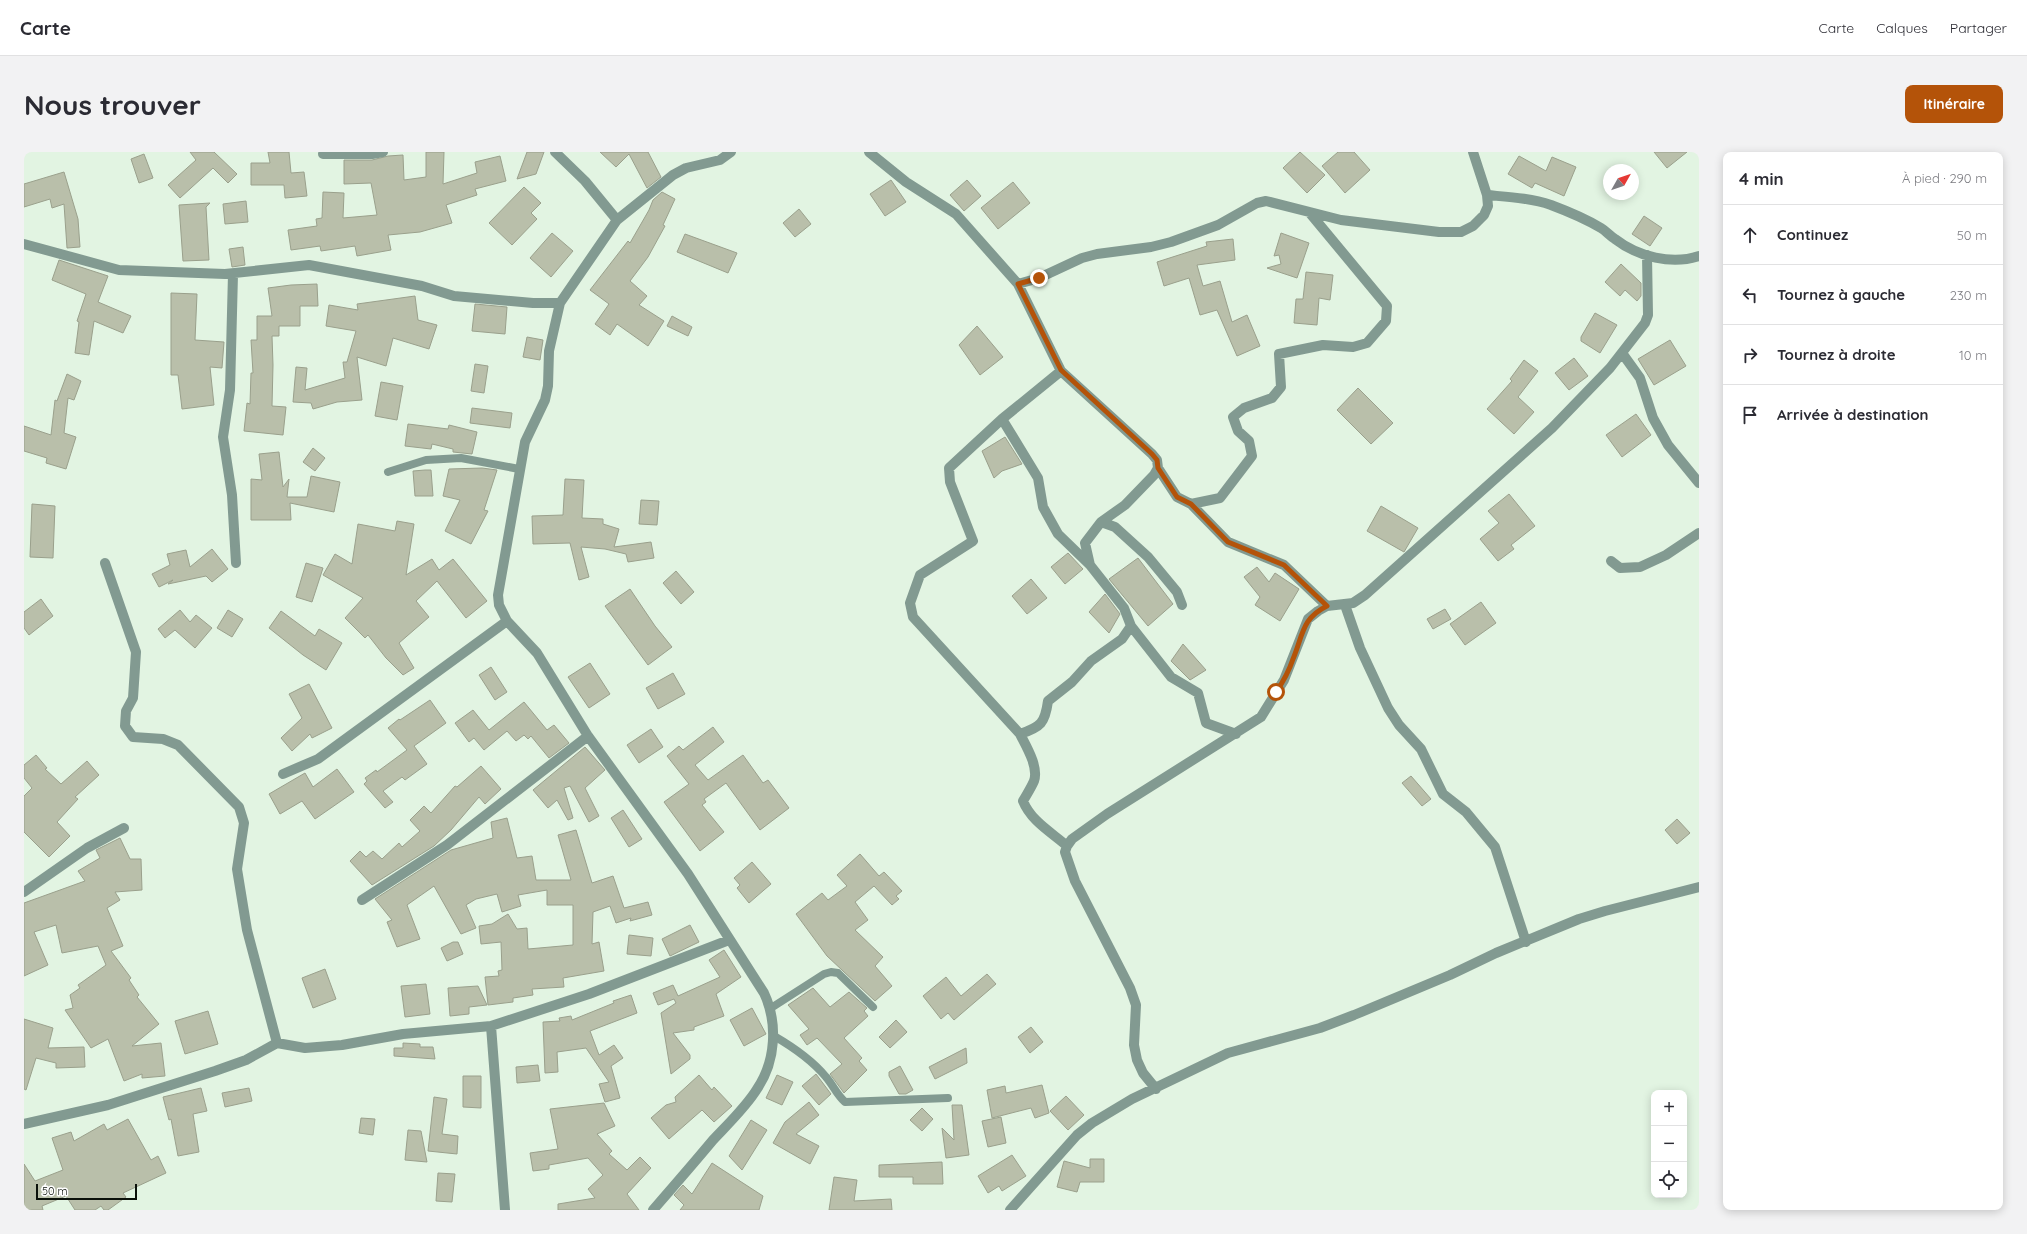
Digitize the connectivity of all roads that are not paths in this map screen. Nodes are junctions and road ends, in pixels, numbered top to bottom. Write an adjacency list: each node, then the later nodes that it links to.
1 (383, 152): 6 (street)
2 (555, 152): 9 (street)
3 (731, 152): 9 (street)
4 (870, 152): 14 (street)
5 (1473, 152): 7 (street)
6 (324, 154)
7 (1487, 195): 8 (street); 11 (street)
8 (1309, 212): 14 (street); 23 (street)
9 (617, 220): 15 (street)
10 (24, 244): 13 (street)
11 (1647, 255): 12 (street); 16 (street)
12 (1699, 256)
13 (233, 274): 15 (street); 28 (street)
14 (1018, 284): 17 (street)
15 (560, 303): 20 (street)
16 (1622, 352): 22 (street); 31 (street)
17 (1061, 370): 18 (street); 19 (street)
18 (1002, 419): 29 (street); 35 (street)
19 (1158, 468): 23 (street); 24 (street)
20 (519, 469): 21 (lane); 33 (street)
21 (388, 472)
22 (1699, 483)
23 (1191, 504): 32 (street)
24 (1101, 522): 29 (street); 30 (street)
25 (1699, 533): 26 (street)
26 (1611, 561)
27 (105, 563): 50 (street)
28 (236, 563)
29 (1090, 565): 34 (street)
30 (1182, 605)
31 (1345, 605): 32 (street); 45 (street)
32 (1327, 606): 36 (street)
33 (507, 621): 37 (street); 38 (street)
34 (1131, 626): 35 (street); 36 (street)
35 (1020, 734): 40 (street)
36 (1236, 734): 40 (street)
37 (588, 736): 43 (street); 44 (street)
38 (283, 774)
39 (124, 828): 42 (street)
40 (1067, 846): 51 (street)
41 (1699, 887): 45 (street)
42 (24, 892)
43 (362, 900)
44 (729, 940): 47 (street); 48 (street)
45 (1526, 942): 51 (street)
46 (873, 1007): 47 (lane)
47 (771, 1008): 49 (street)
48 (491, 1026): 50 (street); 54 (street)
49 (774, 1036): 52 (lane); 55 (street)
50 (277, 1043): 53 (street)
51 (1156, 1089): 56 (street)
52 (948, 1098)
53 (24, 1124)
54 (505, 1210)
55 (653, 1210)
56 (1010, 1210)

